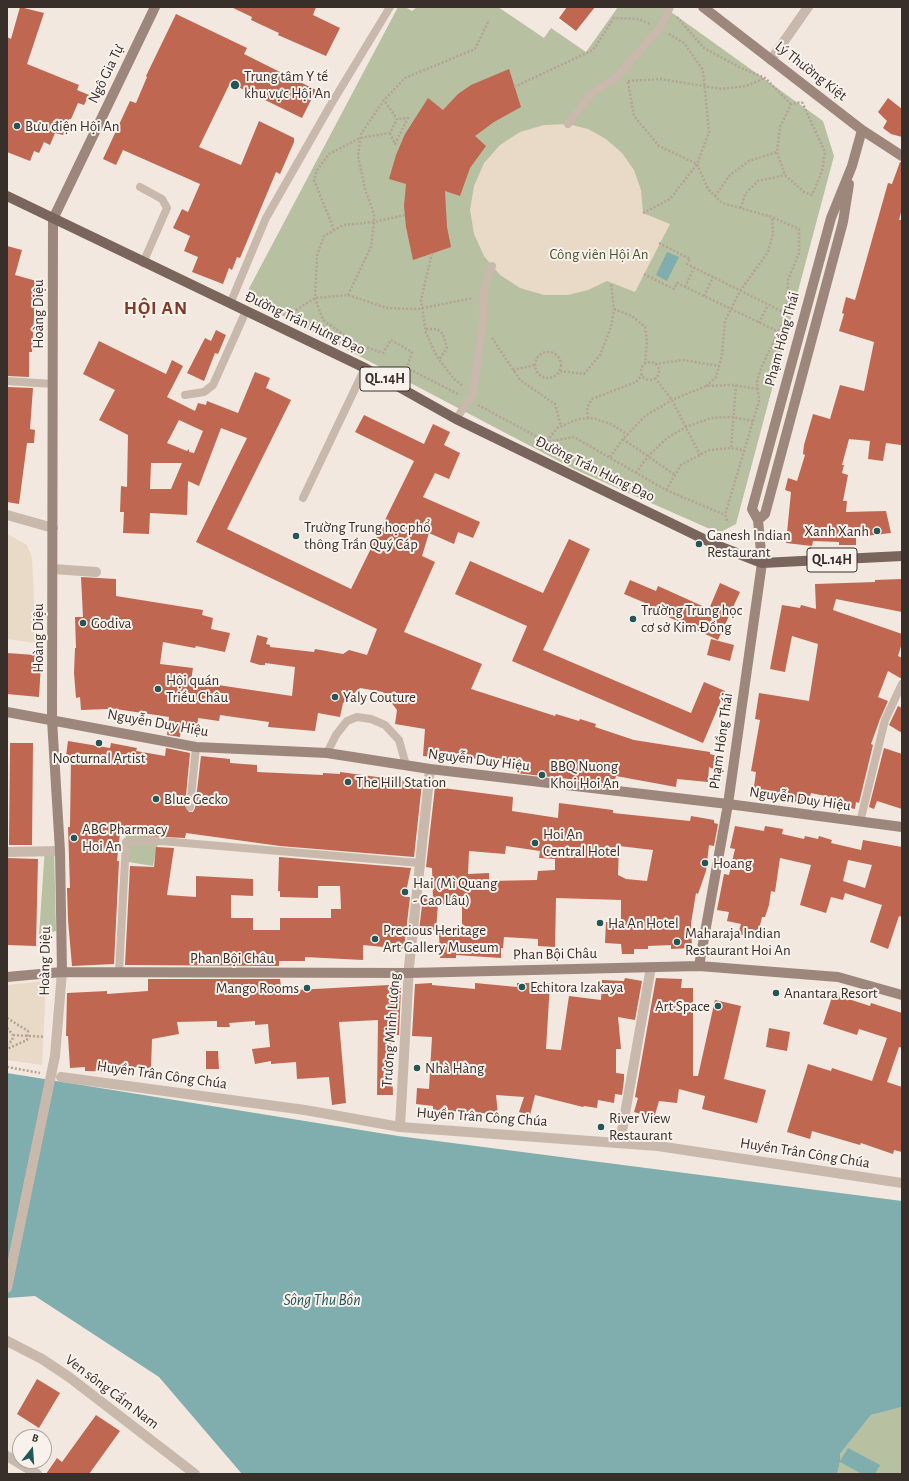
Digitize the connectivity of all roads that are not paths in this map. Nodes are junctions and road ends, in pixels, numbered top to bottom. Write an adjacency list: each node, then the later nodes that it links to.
1 (155, 7): 13 (street, Ngô Gia Tự)
2 (390, 7): 16 (lane)
3 (703, 7): 6 (street, Lý Thường Kiệt)
4 (808, 7): 6 (street)
5 (669, 8): 7 (lane)
6 (771, 60): 8 (street, Lý Thường Kiệt)
7 (568, 124)
8 (862, 130): 9 (street, Lý Thường Kiệt); 10 (street, Phạm Hồng Thái)
9 (902, 156)
10 (852, 166): 18 (street, Phạm Hồng Thái); 19 (street, Phạm Hồng Thái)
11 (140, 187): 14 (lane)
12 (7, 196): 13 (main road, Đường Trần Hưng Đạo / QL.14H)
13 (52, 219): 14 (main road, Đường Trần Hưng Đạo / QL.14H); 22 (street, Hoàng Diệu)
14 (143, 263): 16 (main road, Đường Trần Hưng Đạo / QL.14H)
15 (492, 266): 24 (lane)
16 (230, 304): 17 (main road, Đường Trần Hưng Đạo / QL.14H)
17 (246, 312): 20 (main road, Đường Trần Hưng Đạo / QL.14H); 23 (lane)
18 (798, 340): 19 (street); 27 (street, Phạm Hồng Thái)
19 (810, 343): 27 (street, Phạm Hồng Thái)
20 (365, 368): 24 (main road, Đường Trần Hưng Đạo / QL.14H); 25 (lane)
21 (7, 381): 22 (lane)
22 (53, 384): 28 (street, Hoàng Diệu)
23 (186, 395)
24 (456, 419): 30 (main road, Đường Trần Hưng Đạo / QL.14H)
25 (303, 498)
26 (7, 514): 28 (street)
27 (758, 520): 30 (street, Phạm Hồng Thái)
28 (53, 528): 31 (street, Hoàng Diệu)
29 (902, 556): 30 (main road, QL.14H)
30 (762, 563): 40 (street, Phạm Hồng Thái)
31 (54, 569): 32 (street); 35 (street, Hoàng Diệu)
32 (96, 572)
33 (902, 684): 42 (lane)
34 (7, 712): 35 (street, Nguyễn Duy Hiệu)
35 (52, 720): 36 (street, Nguyễn Duy Hiệu); 44 (street, Hoàng Diệu)
36 (196, 747): 37 (street, Nguyễn Duy Hiệu); 41 (lane)
37 (327, 753): 38 (street, Nguyễn Duy Hiệu); 38 (lane)
38 (406, 765): 39 (street, Nguyễn Duy Hiệu)
39 (430, 769): 40 (street, Nguyễn Duy Hiệu); 46 (street, Trương Minh Lượng)
40 (728, 804): 42 (street, Nguyễn Duy Hiệu); 47 (street, Phạm Hồng Thái)
41 (190, 807)
42 (860, 822): 43 (street, Nguyễn Duy Hiệu)
43 (902, 827)
44 (60, 851): 45 (street); 49 (street, Hoàng Diệu)
45 (7, 852)
46 (420, 862): 50 (lane); 51 (street, Trương Minh Lượng)
47 (698, 966): 48 (street, Phan Bội Châu); 53 (street, Phan Bội Châu)
48 (651, 967): 51 (street, Phan Bội Châu); 56 (street)
49 (62, 972): 50 (street, Phan Bội Châu); 52 (street, Phan Bội Châu); 58 (street, Hoàng Diệu, bridge)
50 (118, 972): 51 (street, Phan Bội Châu)
51 (409, 973): 55 (street, Trương Minh Lượng)
52 (7, 978)
53 (902, 995)
54 (61, 1077): 55 (street, Huyền Trân Công Chúa)
55 (400, 1127): 56 (street, Huyền Trân Công Chúa)
56 (620, 1142): 57 (street, Huyền Trân Công Chúa)
57 (902, 1183)
58 (7, 1288)
59 (7, 1341): 61 (street, Ven sông Cẩm Nam)
60 (7, 1456): 62 (street)
61 (193, 1473)
62 (36, 1474)

